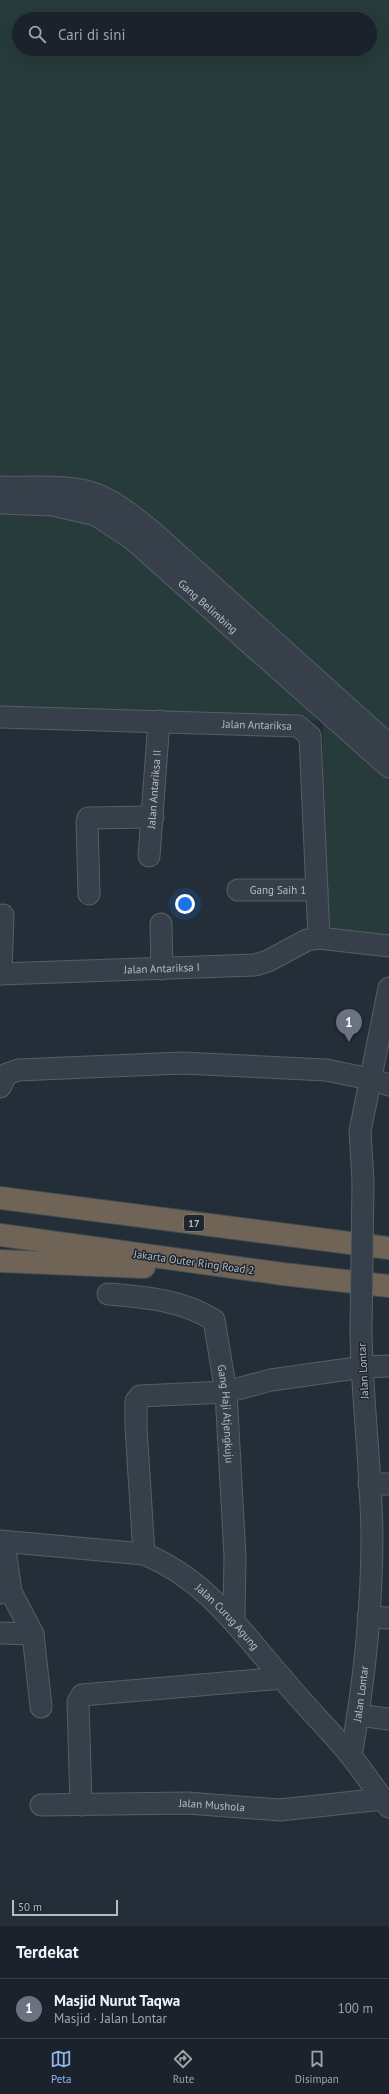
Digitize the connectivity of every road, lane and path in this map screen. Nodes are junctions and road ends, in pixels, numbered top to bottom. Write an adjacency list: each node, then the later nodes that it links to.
1 (0, 487): 3 (street, Gang Belimbing)
2 (0, 503): 3 (street, Gang Belimbing)
3 (101, 507): 6 (street, Gang Belimbing); 7 (street, Gang Belimbing)
4 (0, 718): 5 (street, Jalan Antariksa)
5 (159, 722): 8 (street, Jalan Antariksa II); 11 (street, Jalan Antariksa)
6 (389, 745)
7 (389, 767)
8 (153, 817): 9 (street, Jalan Antariksa II); 12 (street)
9 (149, 856)
10 (238, 890): 11 (street, Gang Saih 1)
11 (317, 890): 15 (street, Jalan Antariksa)
12 (89, 894)
13 (2, 924): 18 (street)
14 (161, 924): 17 (street)
15 (319, 938): 16 (street); 17 (street, Jalan Antariksa I)
16 (389, 946)
17 (162, 969): 18 (street, Jalan Antariksa I)
18 (0, 974)
19 (389, 988): 20 (street, Jalan Lontar)
20 (380, 1082): 21 (street); 30 (street, Jalan Lontar, bridge)
21 (0, 1087)
22 (0, 1198): 24 (highway, 17)
23 (0, 1235): 26 (highway, Jakarta Outer Ring Road 2)
24 (389, 1248)
25 (0, 1261): 26 (highway)
26 (283, 1274): 27 (highway, Jakarta Outer Ring Road 2)
27 (389, 1286)
28 (108, 1294): 31 (street, Gang Haji Atjengkuju)
29 (389, 1366): 30 (street)
30 (363, 1367): 31 (street); 32 (street, Jalan Lontar)
31 (226, 1392): 35 (street); 39 (street, Gang Haji Atjengkuju)
32 (379, 1484): 33 (street, Jalan Lontar)
33 (380, 1535): 37 (street, Jalan Lontar)
34 (2, 1542): 35 (street, Jalan Curug Agung); 36 (street)
35 (144, 1554): 39 (street, Jalan Curug Agung)
36 (6, 1592): 41 (street)
37 (368, 1616): 38 (street); 44 (street, Jalan Lontar)
38 (389, 1618)
39 (234, 1620): 42 (street, Jalan Curug Agung)
40 (0, 1633): 41 (street)
41 (33, 1634): 43 (street)
42 (282, 1678): 46 (street, Jalan Curug Agung); 49 (street)
43 (41, 1707)
44 (358, 1714): 45 (street); 46 (street, Jalan Lontar)
45 (389, 1719)
46 (350, 1756): 47 (street, Jalan Curug Agung)
47 (386, 1803): 49 (street, Jalan Mushola)
48 (41, 1804): 49 (street, Jalan Mushola)
49 (81, 1805)

